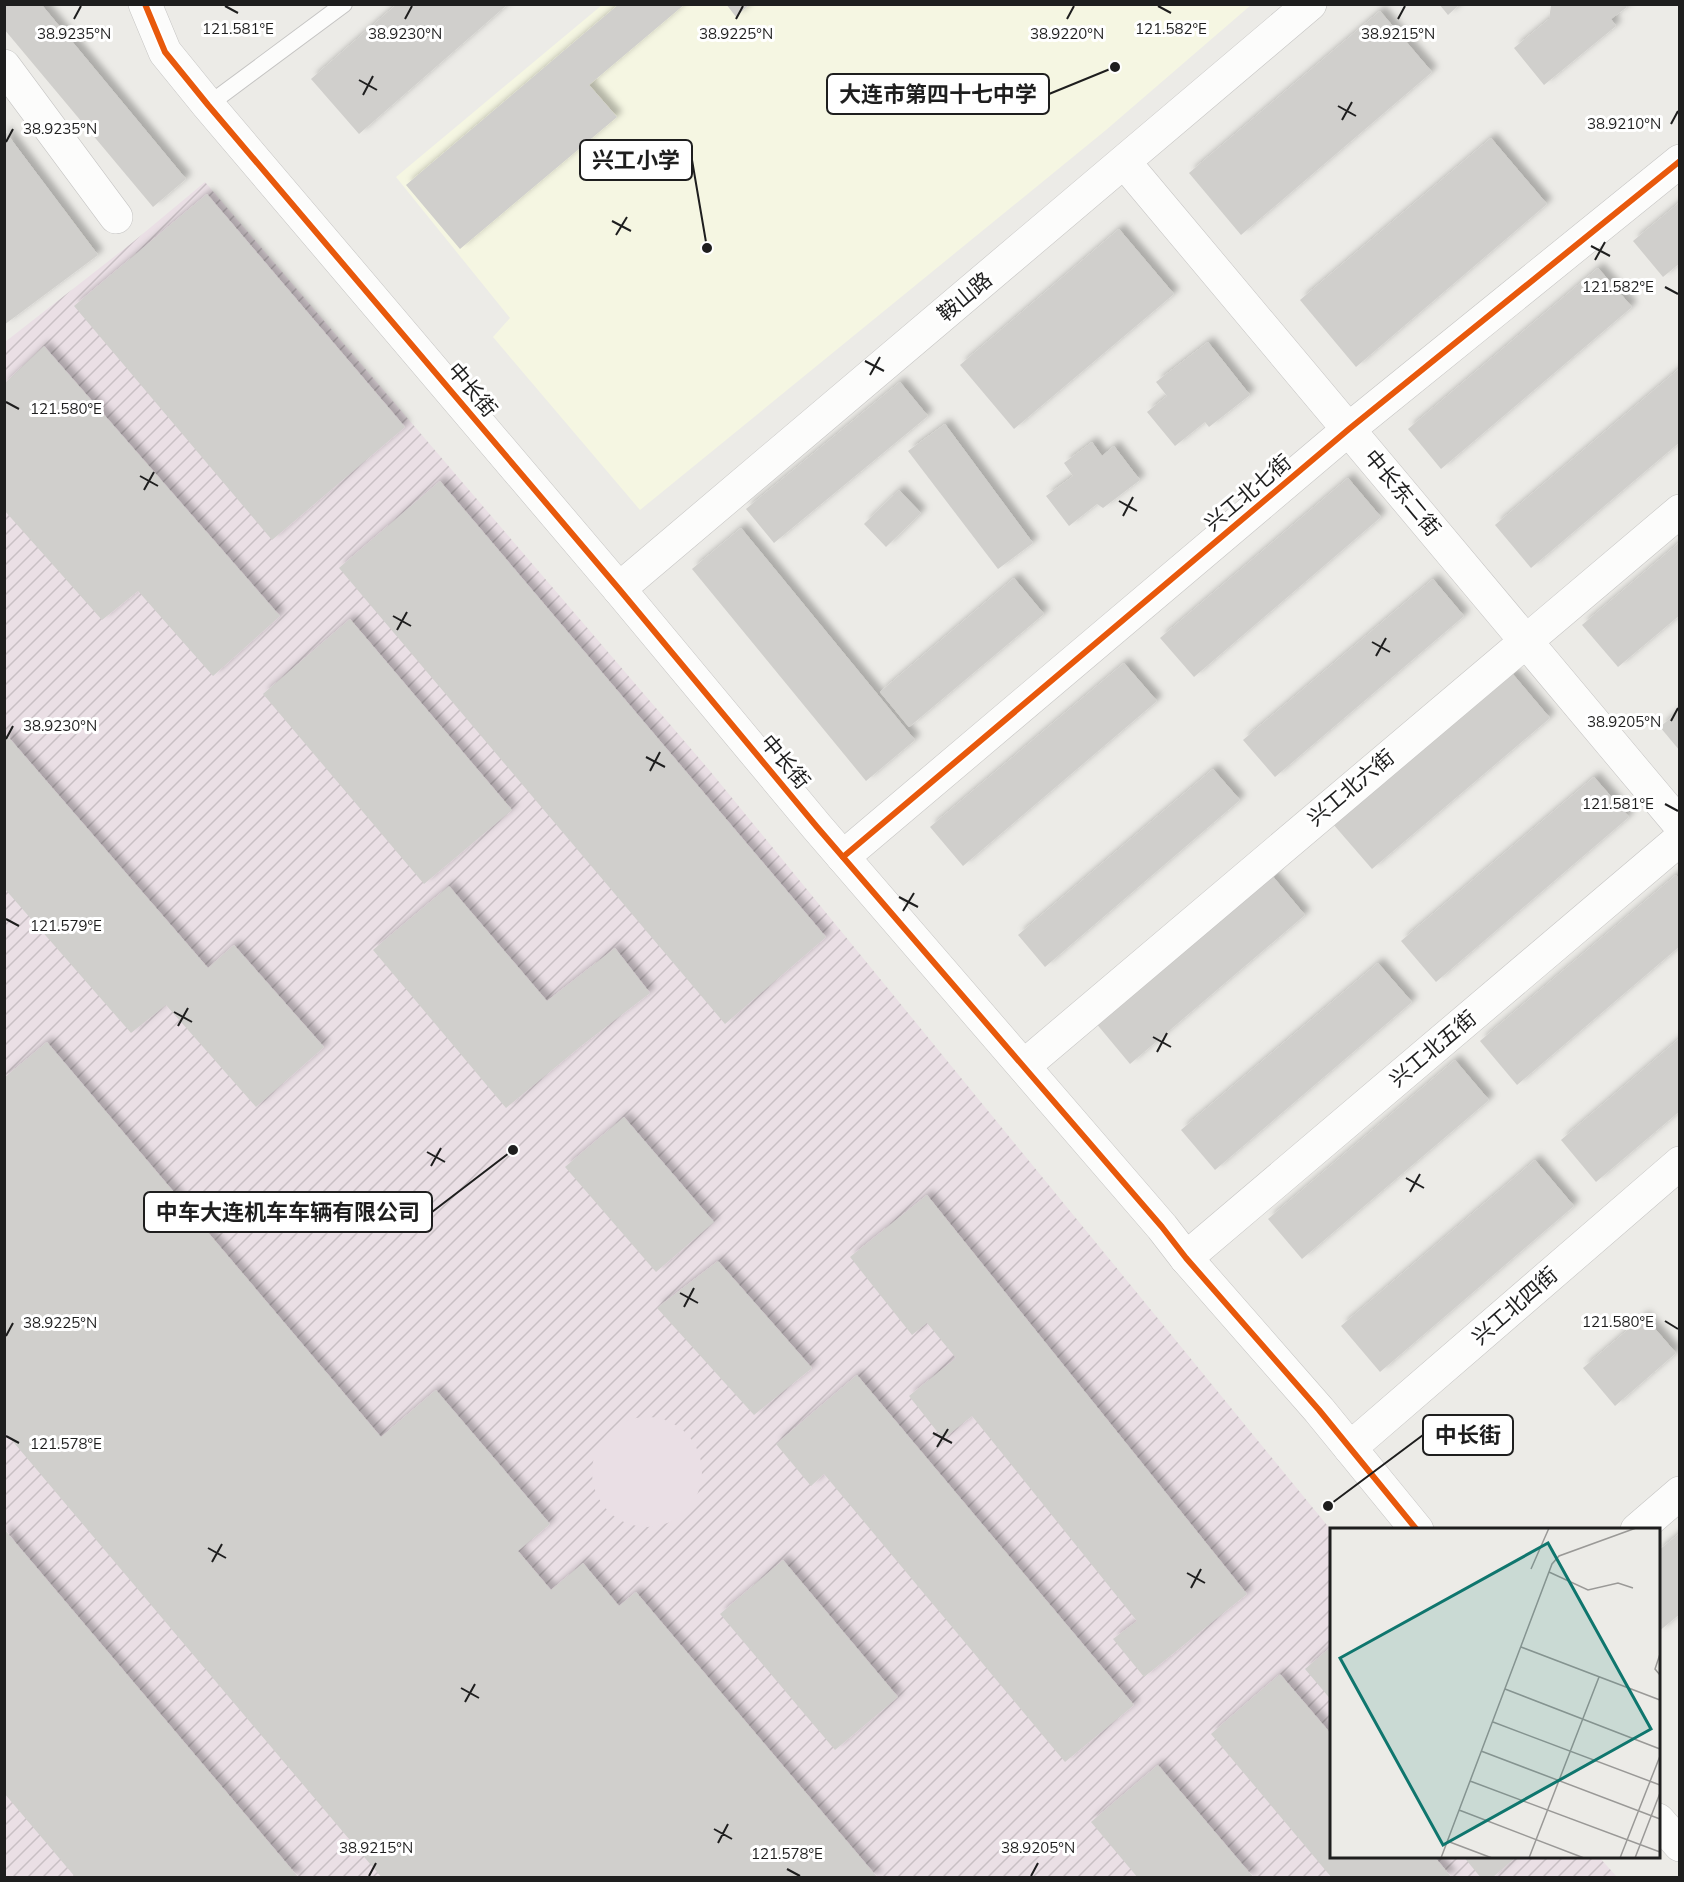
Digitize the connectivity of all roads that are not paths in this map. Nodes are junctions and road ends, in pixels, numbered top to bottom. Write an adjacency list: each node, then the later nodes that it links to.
1 (146, 4): 5 (street, 中长街)
2 (344, 4): 5 (lane)
3 (1310, 4): 7 (street, 鞍山路)
4 (4, 66): 8 (street)
5 (208, 105): 11 (street, 中长街)
6 (1680, 161): 9 (street, 兴工北七街)
7 (1125, 163): 9 (street, 中长东二街); 11 (street, 鞍山路)
8 (116, 217)
9 (1349, 429): 12 (street, 中长东二街); 15 (street, 兴工北七街)
10 (1680, 511): 12 (street, 兴工北六街)
11 (620, 589): 15 (street, 中长街)
12 (1525, 640): 13 (street, 中长东二街); 16 (street, 兴工北六街)
13 (1680, 825)
14 (1680, 840): 18 (street, 兴工北五街)
15 (843, 857): 16 (street, 中长街)
16 (1024, 1066): 18 (street, 中长街)
17 (1680, 1163): 19 (street, 兴工北四街)
18 (1186, 1258): 19 (street, 中长街)
19 (1350, 1448): 21 (street, 中长街)
20 (1680, 1493): 22 (street)
21 (1415, 1528)
22 (1639, 1528)

